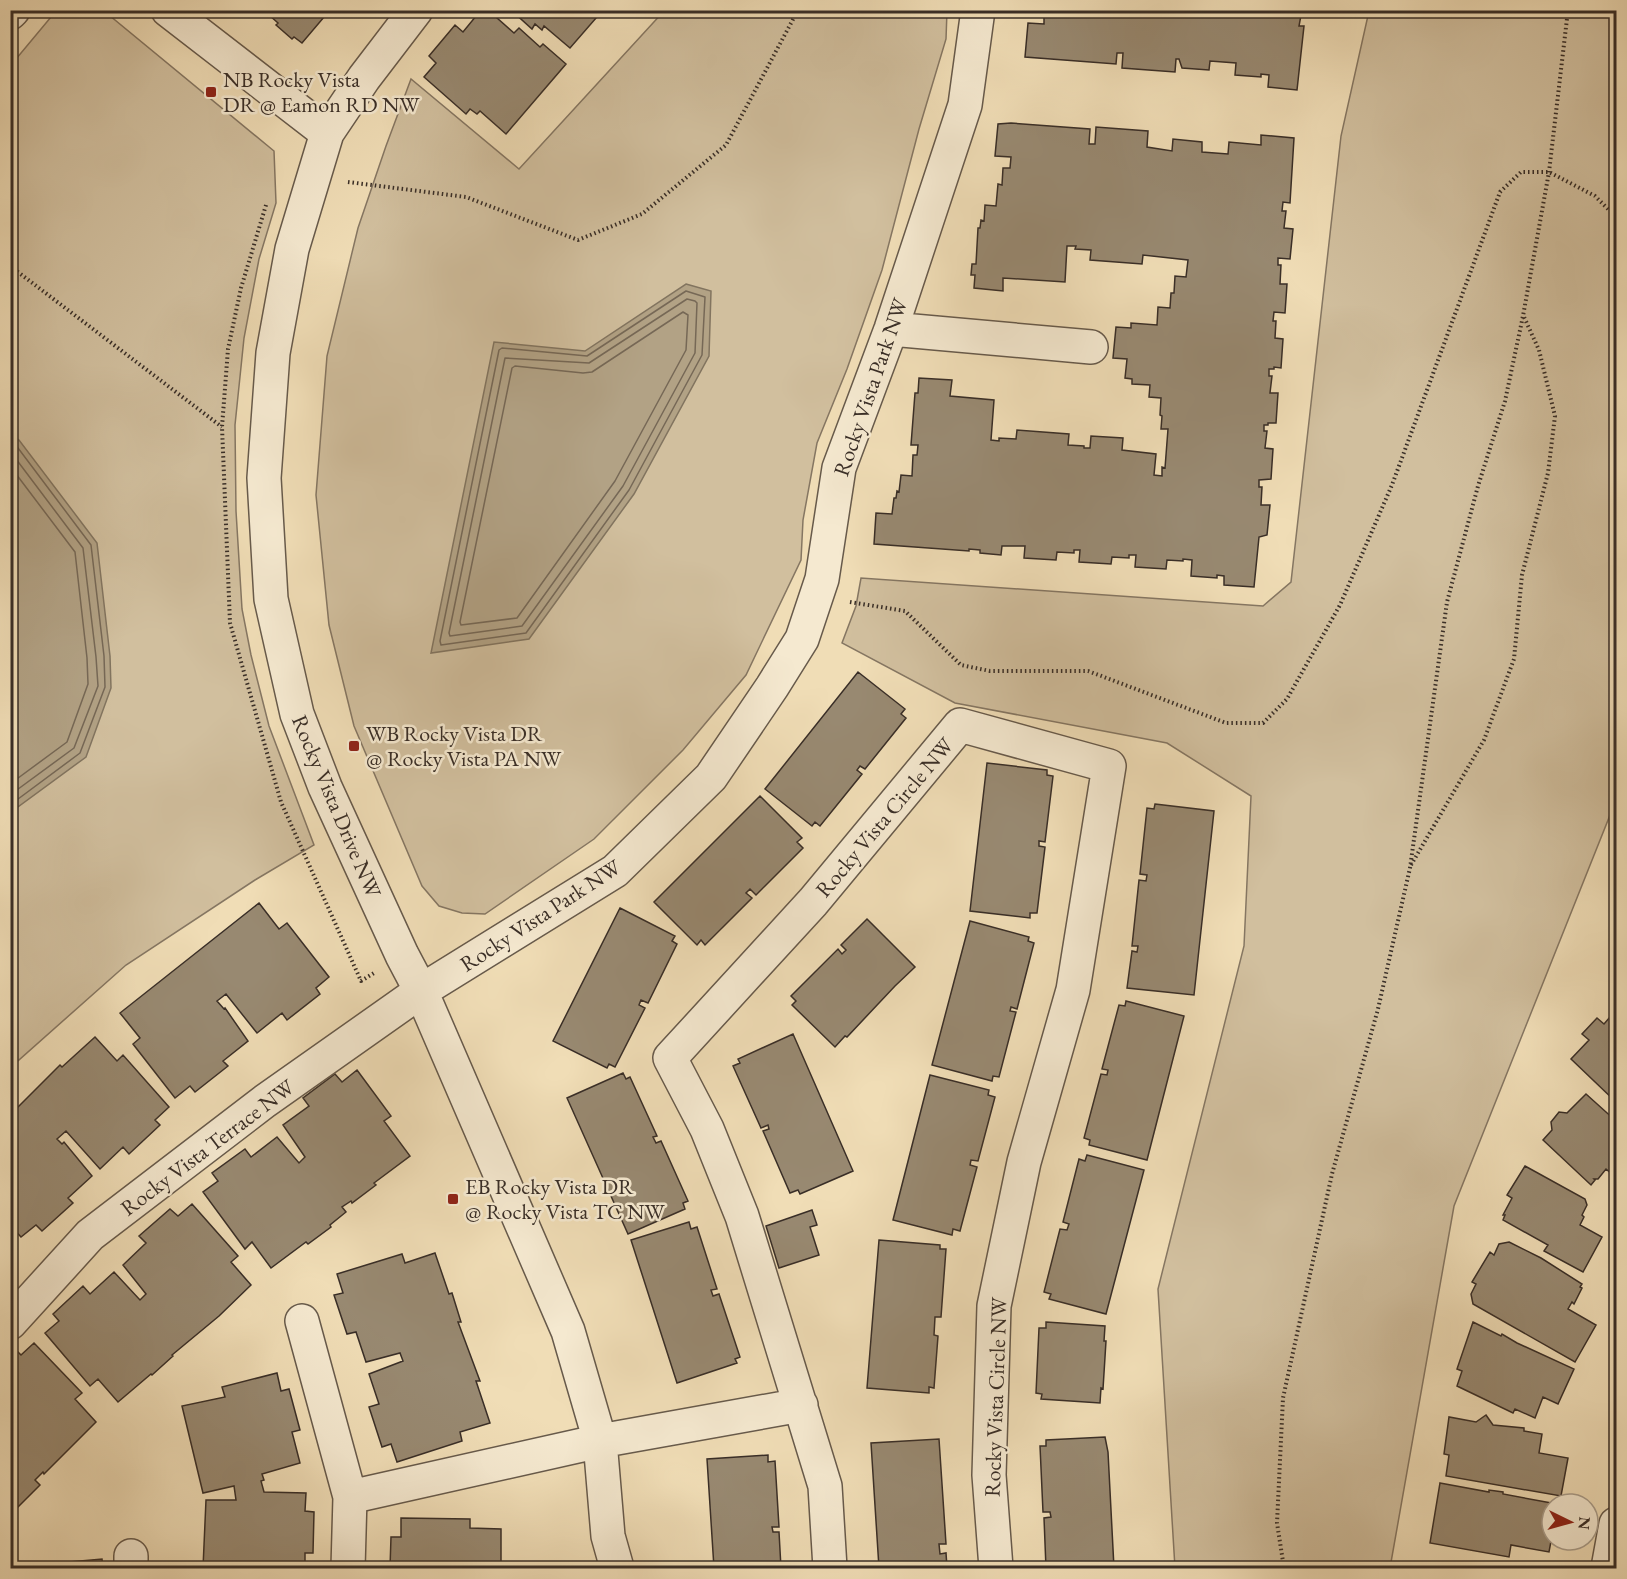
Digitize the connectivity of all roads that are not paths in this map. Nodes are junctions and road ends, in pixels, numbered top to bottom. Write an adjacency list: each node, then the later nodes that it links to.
1 (168, 10): 4 (street)
2 (416, 10): 4 (street, Rocky Vista Drive NW)
3 (978, 10): 5 (street, Rocky Vista Park NW)
4 (327, 133): 7 (street, Rocky Vista Drive NW)
5 (891, 329): 6 (street); 7 (street, Rocky Vista Park NW)
6 (1090, 347)
7 (421, 991): 9 (street, Rocky Vista Terrace NW); 11 (street, Rocky Vista Drive NW)
8 (302, 1321): 12 (street)
9 (10, 1323)
10 (801, 1405): 11 (street); 18 (street, Rocky Vista Circle NW); 19 (street, Rocky Vista Circle NW)
11 (600, 1441): 12 (street); 14 (street, Rocky Vista Drive NW)
12 (350, 1497): 15 (street)
13 (1617, 1524): 20 (street)
14 (608, 1536): 16 (street, Rocky Vista Drive NW); 17 (street, Rocky Vista Drive NW)
15 (348, 1569)
16 (601, 1569)
17 (617, 1569)
18 (830, 1569)
19 (996, 1569)
20 (1608, 1569)

